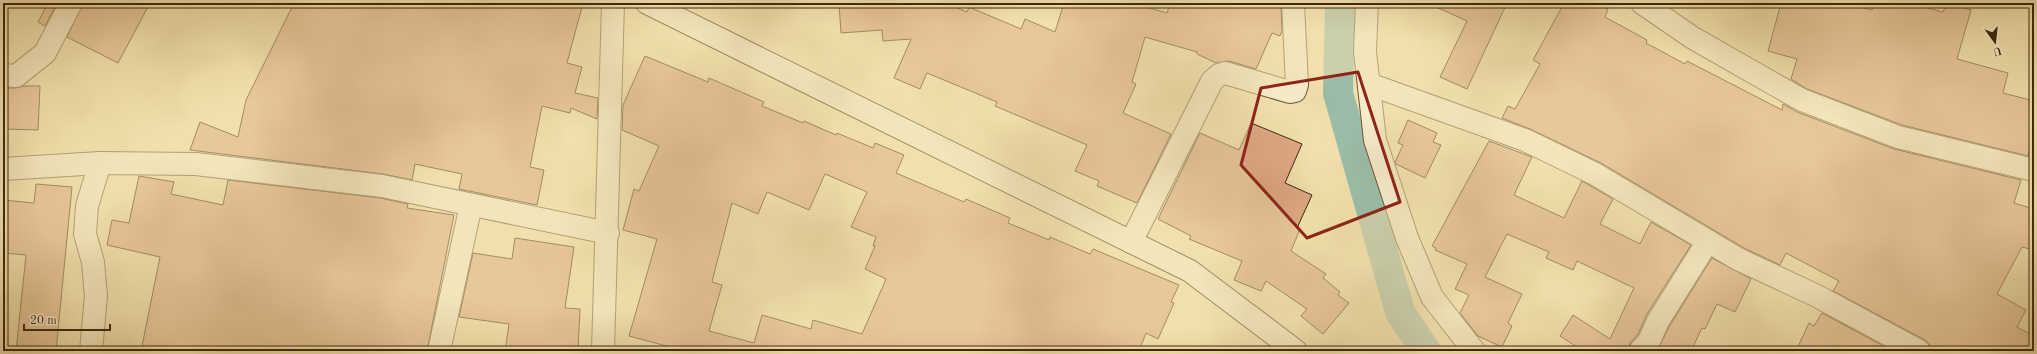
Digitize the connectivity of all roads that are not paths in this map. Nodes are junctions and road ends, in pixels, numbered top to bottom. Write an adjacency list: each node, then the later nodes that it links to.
1 (70, 3): 7 (street)
2 (613, 3): 13 (street)
3 (647, 3): 15 (street)
4 (1293, 3): 15 (street)
5 (1367, 3): 8 (street)
6 (1642, 3): 11 (street)
7 (3, 75)
8 (1369, 84): 14 (street); 20 (street)
9 (100, 163): 10 (street); 12 (street); 16 (street)
10 (3, 169)
11 (2034, 170)
12 (471, 205): 13 (street); 17 (street)
13 (608, 233): 18 (street)
14 (1708, 241): 21 (street); 22 (street)
15 (1132, 242): 19 (street)
16 (91, 351)
17 (439, 351)
18 (603, 351)
19 (1296, 351)
20 (1474, 351)
21 (1640, 351)
22 (1920, 351)

